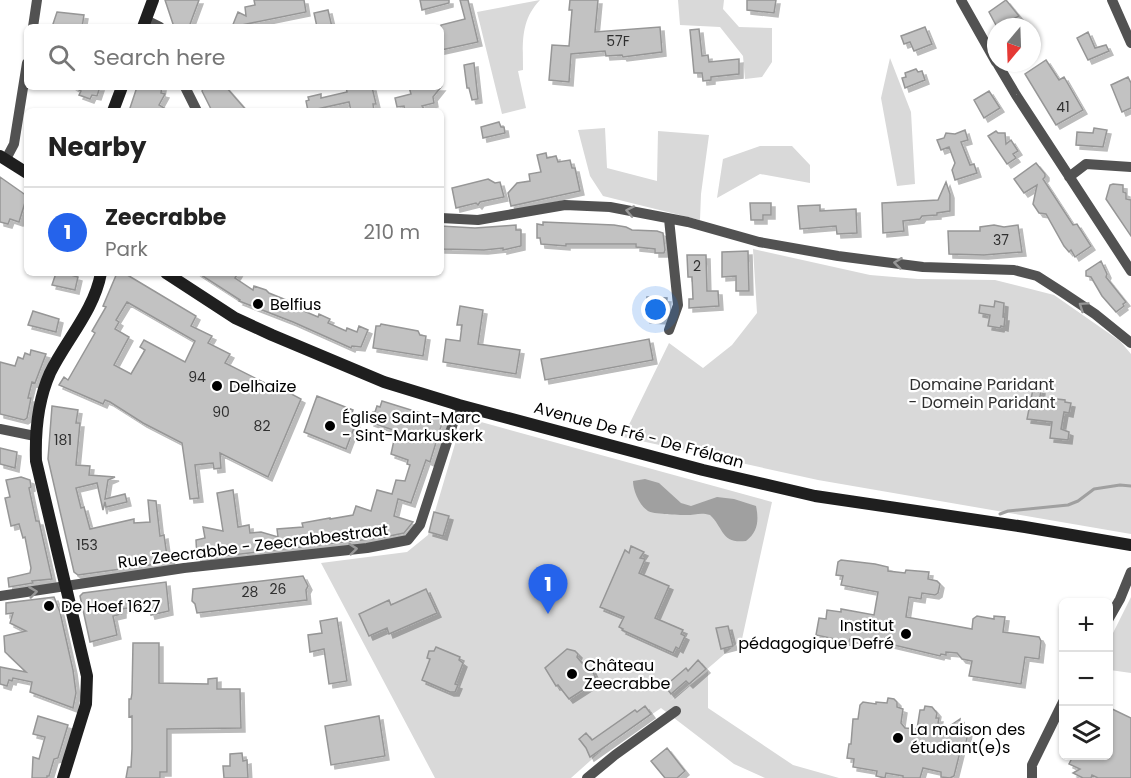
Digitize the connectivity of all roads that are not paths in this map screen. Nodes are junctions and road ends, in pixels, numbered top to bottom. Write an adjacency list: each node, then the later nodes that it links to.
1 (37, 0): 6 (street)
2 (153, 0): 5 (main road)
3 (961, 0): 8 (street)
4 (1112, 0): 7 (street)
5 (145, 23)
6 (33, 24)
7 (1131, 43)
8 (987, 46)
9 (1002, 72): 18 (street)
10 (24, 82): 15 (street)
11 (121, 90): 13 (main road)
12 (186, 90): 14 (street)
13 (114, 108)
14 (195, 108)
15 (3, 158): 17 (main road)
16 (1131, 167): 18 (street)
17 (24, 171)
18 (1069, 177): 21 (street)
19 (444, 218): 20 (street, one-way to 19)
20 (669, 219): 24 (street); 25 (street, one-way to 20)
21 (1131, 271)
22 (100, 276): 28 (main road)
23 (171, 276): 26 (main road, Avenue De Fré - De Frélaan)
24 (669, 330)
25 (1131, 341)
26 (459, 405): 29 (main road, Avenue De Fré - De Frélaan); 31 (street, Rue Zeecrabbe - Zeecrabbestraat, one-way to 26)
27 (0, 429): 28 (street)
28 (35, 436): 31 (main road)
29 (1131, 544)
30 (1131, 572): 33 (street)
31 (66, 586): 32 (street, Rue Zeecrabbe - Zeecrabbestraat, one-way to 31); 36 (main road)
32 (0, 596)
33 (1113, 611)
34 (1061, 706): 38 (street)
35 (675, 711): 37 (street)
36 (63, 778)
37 (587, 778)
38 (1032, 778)

